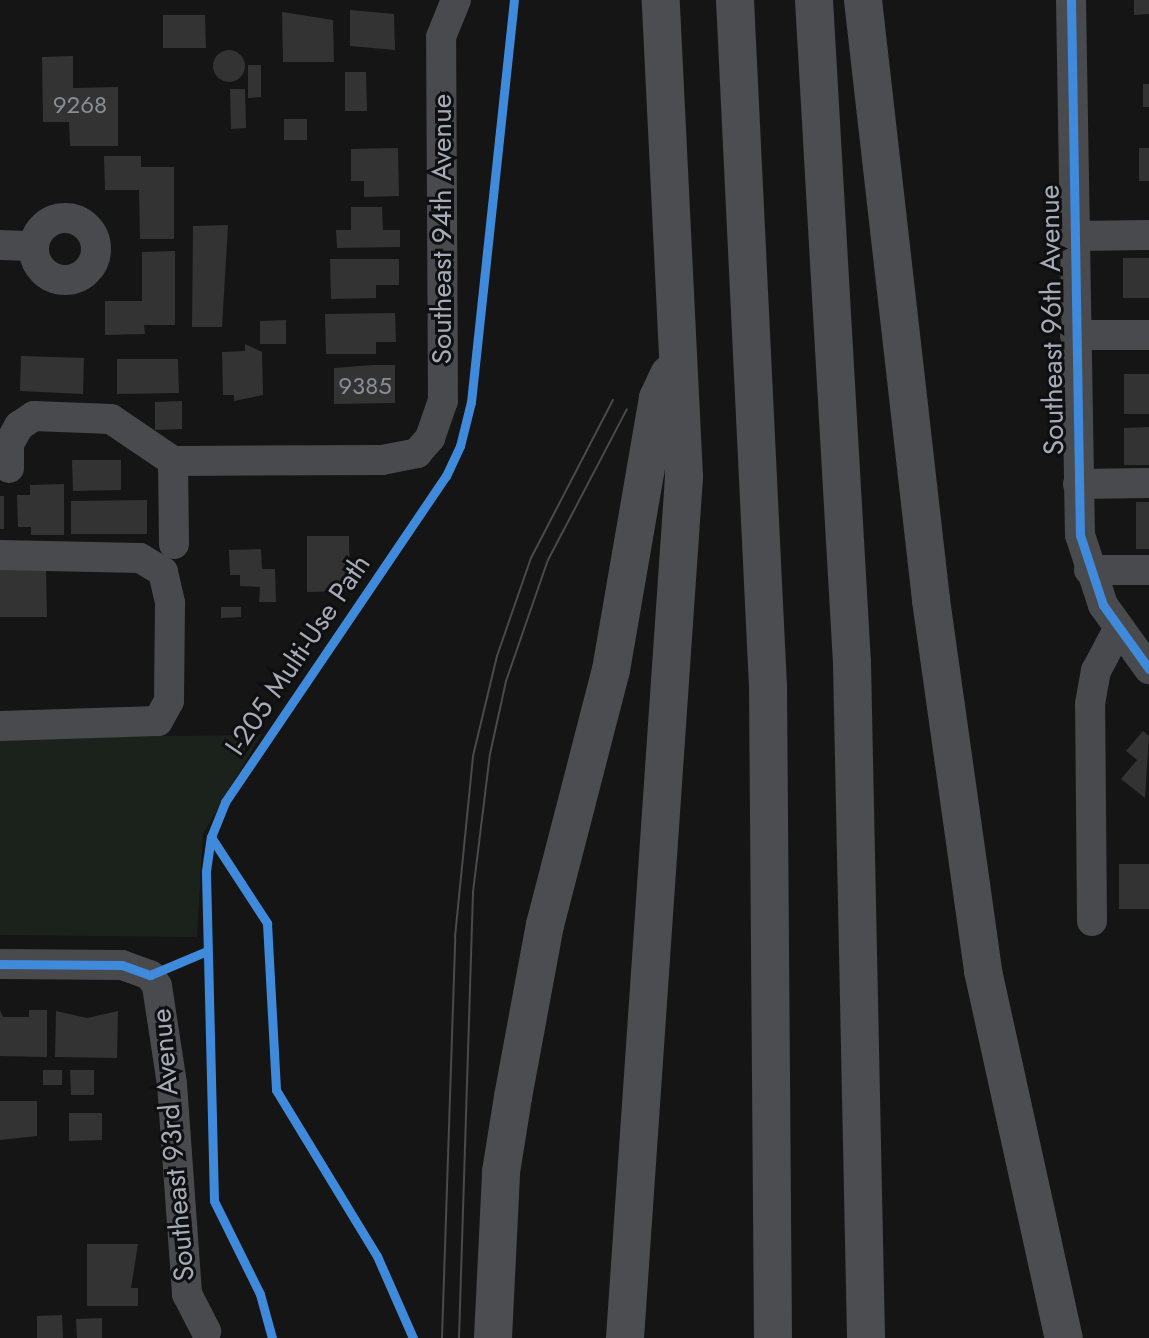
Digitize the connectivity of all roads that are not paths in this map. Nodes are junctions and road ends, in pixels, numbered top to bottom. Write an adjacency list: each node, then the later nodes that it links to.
1 (456, 0): 14 (street, Southeast 94th Avenue)
2 (662, 0): 13 (highway)
3 (735, 0): 30 (highway)
4 (814, 0): 31 (highway)
5 (863, 0): 32 (highway)
6 (1071, 0): 8 (street, Southeast 96th Avenue)
7 (1149, 235): 8 (street)
8 (1074, 236): 11 (street, Southeast 96th Avenue)
9 (0, 245): 10 (street)
10 (32, 246)
11 (1075, 335): 12 (street); 17 (street, Southeast 96th Avenue)
12 (1149, 335)
13 (679, 349): 28 (highway); 29 (highway)
14 (173, 461): 15 (street); 18 (street)
15 (9, 468)
16 (1149, 483): 17 (street)
17 (1078, 484): 20 (street, Southeast 96th Avenue)
18 (174, 544)
19 (0, 555): 24 (street)
20 (1089, 570): 21 (street); 22 (street, Southeast 96th Avenue)
21 (1149, 570)
22 (1117, 631): 23 (street, Southeast 96th Avenue); 25 (street)
23 (1149, 669)
24 (0, 726)
25 (1092, 920)
26 (0, 964): 27 (street, Southeast 93rd Avenue)
27 (206, 1331)
28 (494, 1338)
29 (625, 1338)
30 (773, 1338)
31 (866, 1338)
32 (1064, 1338)

